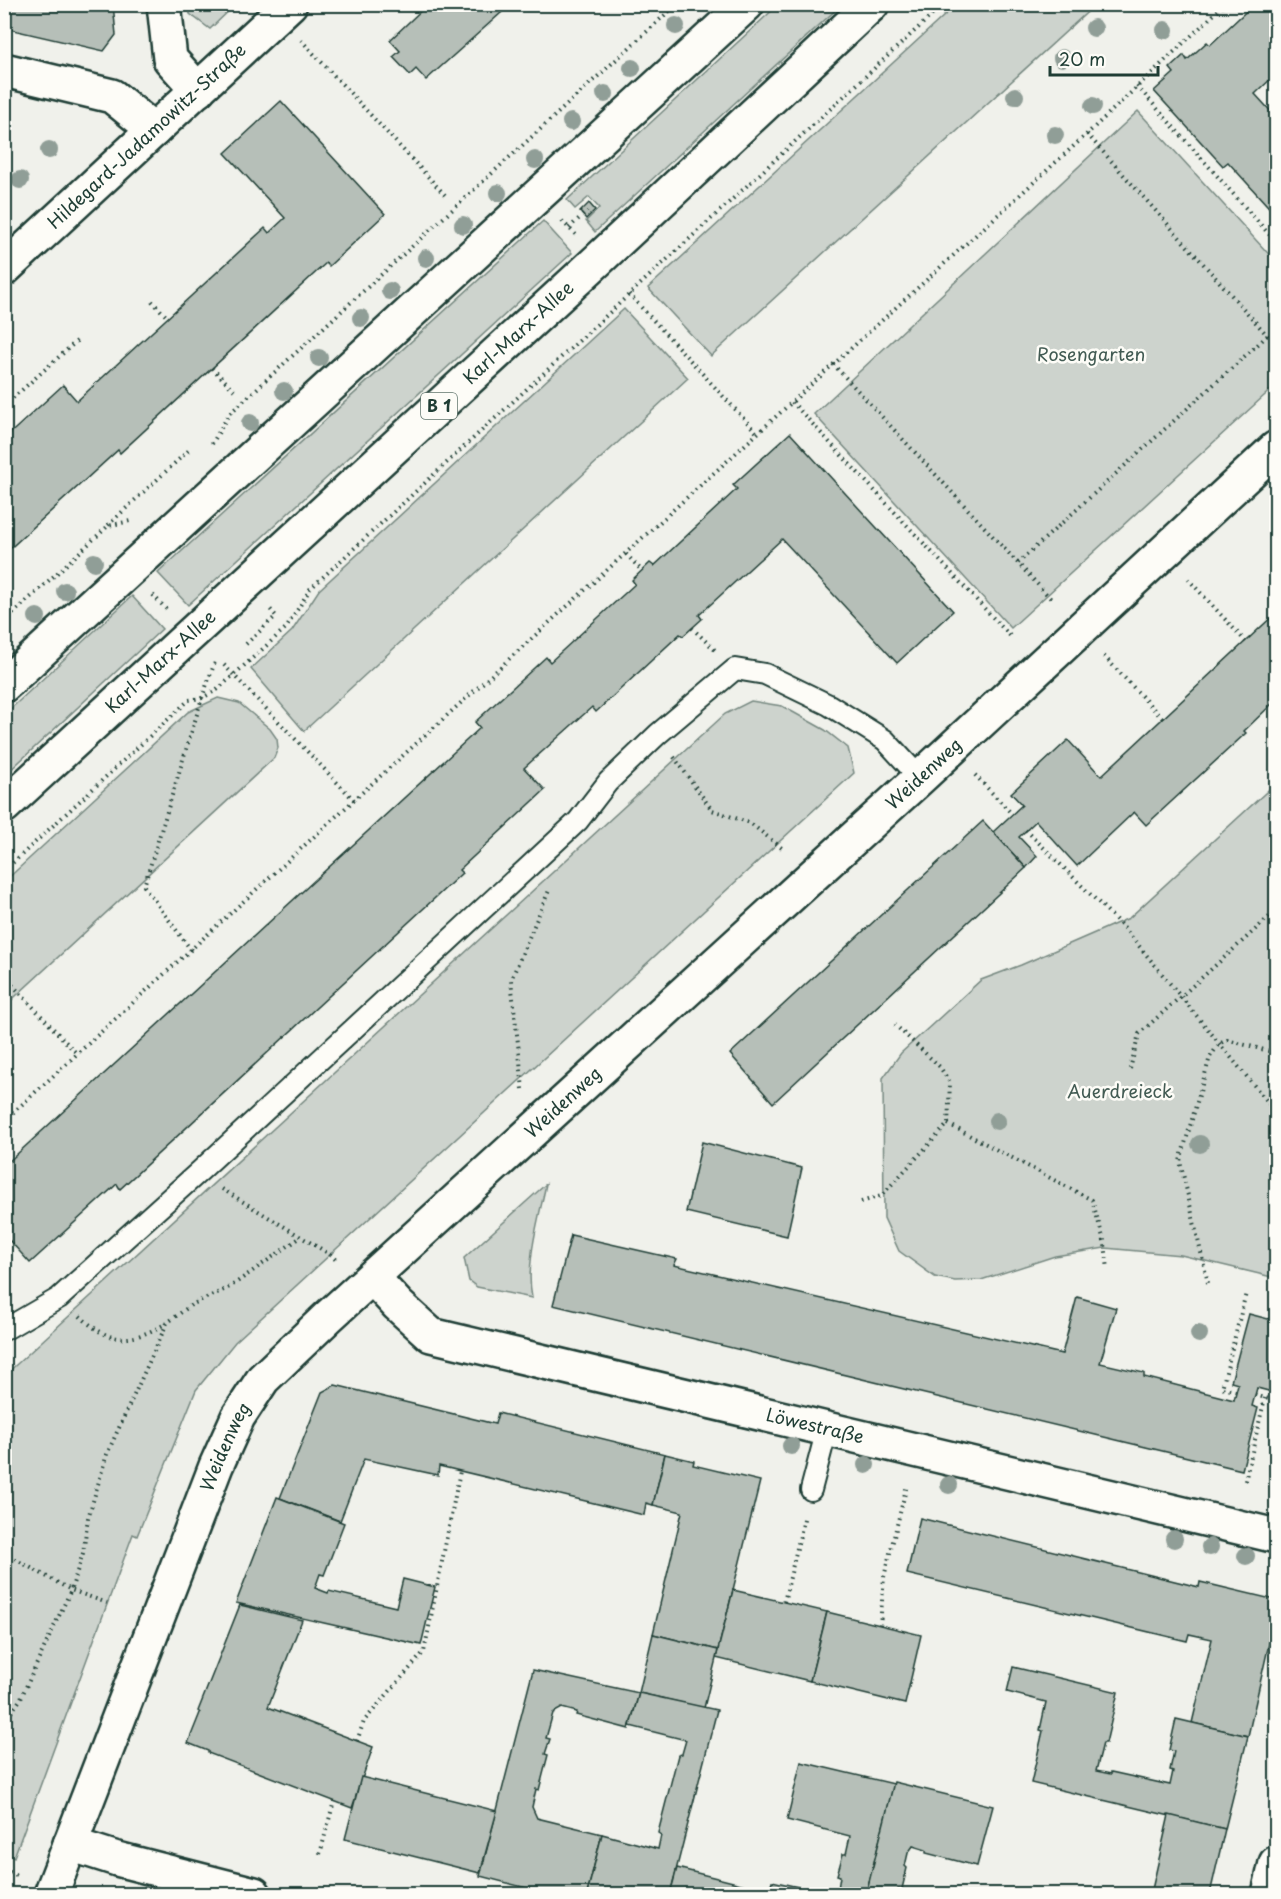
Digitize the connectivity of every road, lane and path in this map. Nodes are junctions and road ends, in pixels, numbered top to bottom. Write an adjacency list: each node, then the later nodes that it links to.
1 (164, 4): 10 (street)
2 (677, 4): 34 (path)
3 (747, 4): 51 (street)
4 (872, 4): 58 (street, Karl-Marx-Allee / B 1)
5 (944, 4): 20 (path)
6 (1225, 4): 9 (path)
7 (284, 10): 10 (street, Hildegard-Jadamowitz-Straße); 13 (path)
8 (4, 70): 11 (street)
9 (1137, 86): 12 (path); 17 (path)
10 (198, 90): 11 (street, Hildegard-Jadamowitz-Straße)
11 (154, 130): 19 (street, Hildegard-Jadamowitz-Straße)
12 (1087, 134): 23 (path); 26 (path)
13 (444, 195)
14 (587, 211): 16 (path)
15 (561, 220): 16 (path)
16 (569, 228): 18 (path)
17 (1276, 242)
18 (583, 243)
19 (4, 269)
20 (629, 294): 31 (path); 50 (path)
21 (152, 301): 22 (path)
22 (167, 317)
23 (1268, 335): 25 (path); 38 (path)
24 (79, 339): 30 (path)
25 (1276, 345)
26 (833, 364): 29 (path); 38 (path)
27 (213, 368): 28 (path)
28 (234, 390)
29 (792, 402): 31 (path); 45 (path)
30 (4, 406)
31 (758, 434): 37 (path)
32 (1276, 448): 56 (street, Weidenweg)
33 (189, 450): 36 (path)
34 (207, 453)
35 (135, 520): 44 (path)
36 (98, 535)
37 (626, 554): 39 (path); 57 (path)
38 (1018, 563): 42 (path)
39 (642, 571)
40 (1187, 578): 46 (path)
41 (149, 590): 43 (path)
42 (1053, 601)
43 (170, 613)
44 (4, 622)
45 (1012, 638)
46 (1246, 642)
47 (1104, 656): 53 (path)
48 (216, 659): 52 (path)
49 (224, 665): 50 (path)
50 (234, 675): 52 (path); 57 (path)
51 (4, 685)
52 (202, 698): 62 (path); 65 (path)
53 (1163, 718)
54 (658, 734): 56 (lane); 61 (path); 77 (lane)
55 (974, 774): 59 (path)
56 (920, 778): 82 (street, Weidenweg)
57 (354, 800): 65 (path)
58 (4, 806)
59 (1012, 814)
60 (1026, 830): 67 (path)
61 (783, 849)
62 (4, 871)
63 (551, 885): 73 (path)
64 (1276, 912): 67 (path)
65 (191, 950): 71 (path)
66 (4, 976): 71 (path)
67 (1179, 997): 69 (path); 72 (path)
68 (895, 1025): 76 (path)
69 (1219, 1044): 70 (path); 74 (path); 83 (path)
70 (1276, 1053)
71 (78, 1055): 75 (path)
72 (1130, 1070)
73 (523, 1089)
74 (1276, 1112)
75 (4, 1121)
76 (948, 1124): 78 (path); 81 (path)
77 (200, 1171): 79 (path); 87 (lane)
78 (861, 1202)
79 (301, 1237): 80 (path); 86 (path)
80 (336, 1260)
81 (1108, 1269)
82 (373, 1278): 92 (street, Löwestraße); 106 (street, Weidenweg)
83 (1208, 1283)
84 (1246, 1293): 88 (path)
85 (74, 1311): 86 (path)
86 (167, 1323): 99 (path)
87 (4, 1330)
88 (1236, 1391)
89 (1255, 1395): 90 (path)
90 (1265, 1398): 91 (path); 94 (path)
91 (1276, 1401)
92 (826, 1429): 96 (lane); 97 (street, Löwestraße)
93 (460, 1471): 104 (path)
94 (1245, 1481)
95 (907, 1483): 102 (path)
96 (811, 1490): 100 (path)
97 (1276, 1536)
98 (4, 1553): 99 (path)
99 (71, 1590): 101 (path); 103 (path)
100 (784, 1602)
101 (107, 1604)
102 (880, 1625)
103 (4, 1722)
104 (357, 1741)
105 (334, 1801): 107 (path)
106 (70, 1844): 111 (street, Weidenweg); 112 (street)
107 (320, 1854)
108 (1276, 1863): 113 (street)
109 (4, 1869): 110 (path)
110 (18, 1876)
111 (51, 1894)
112 (255, 1894)
113 (1269, 1894)

